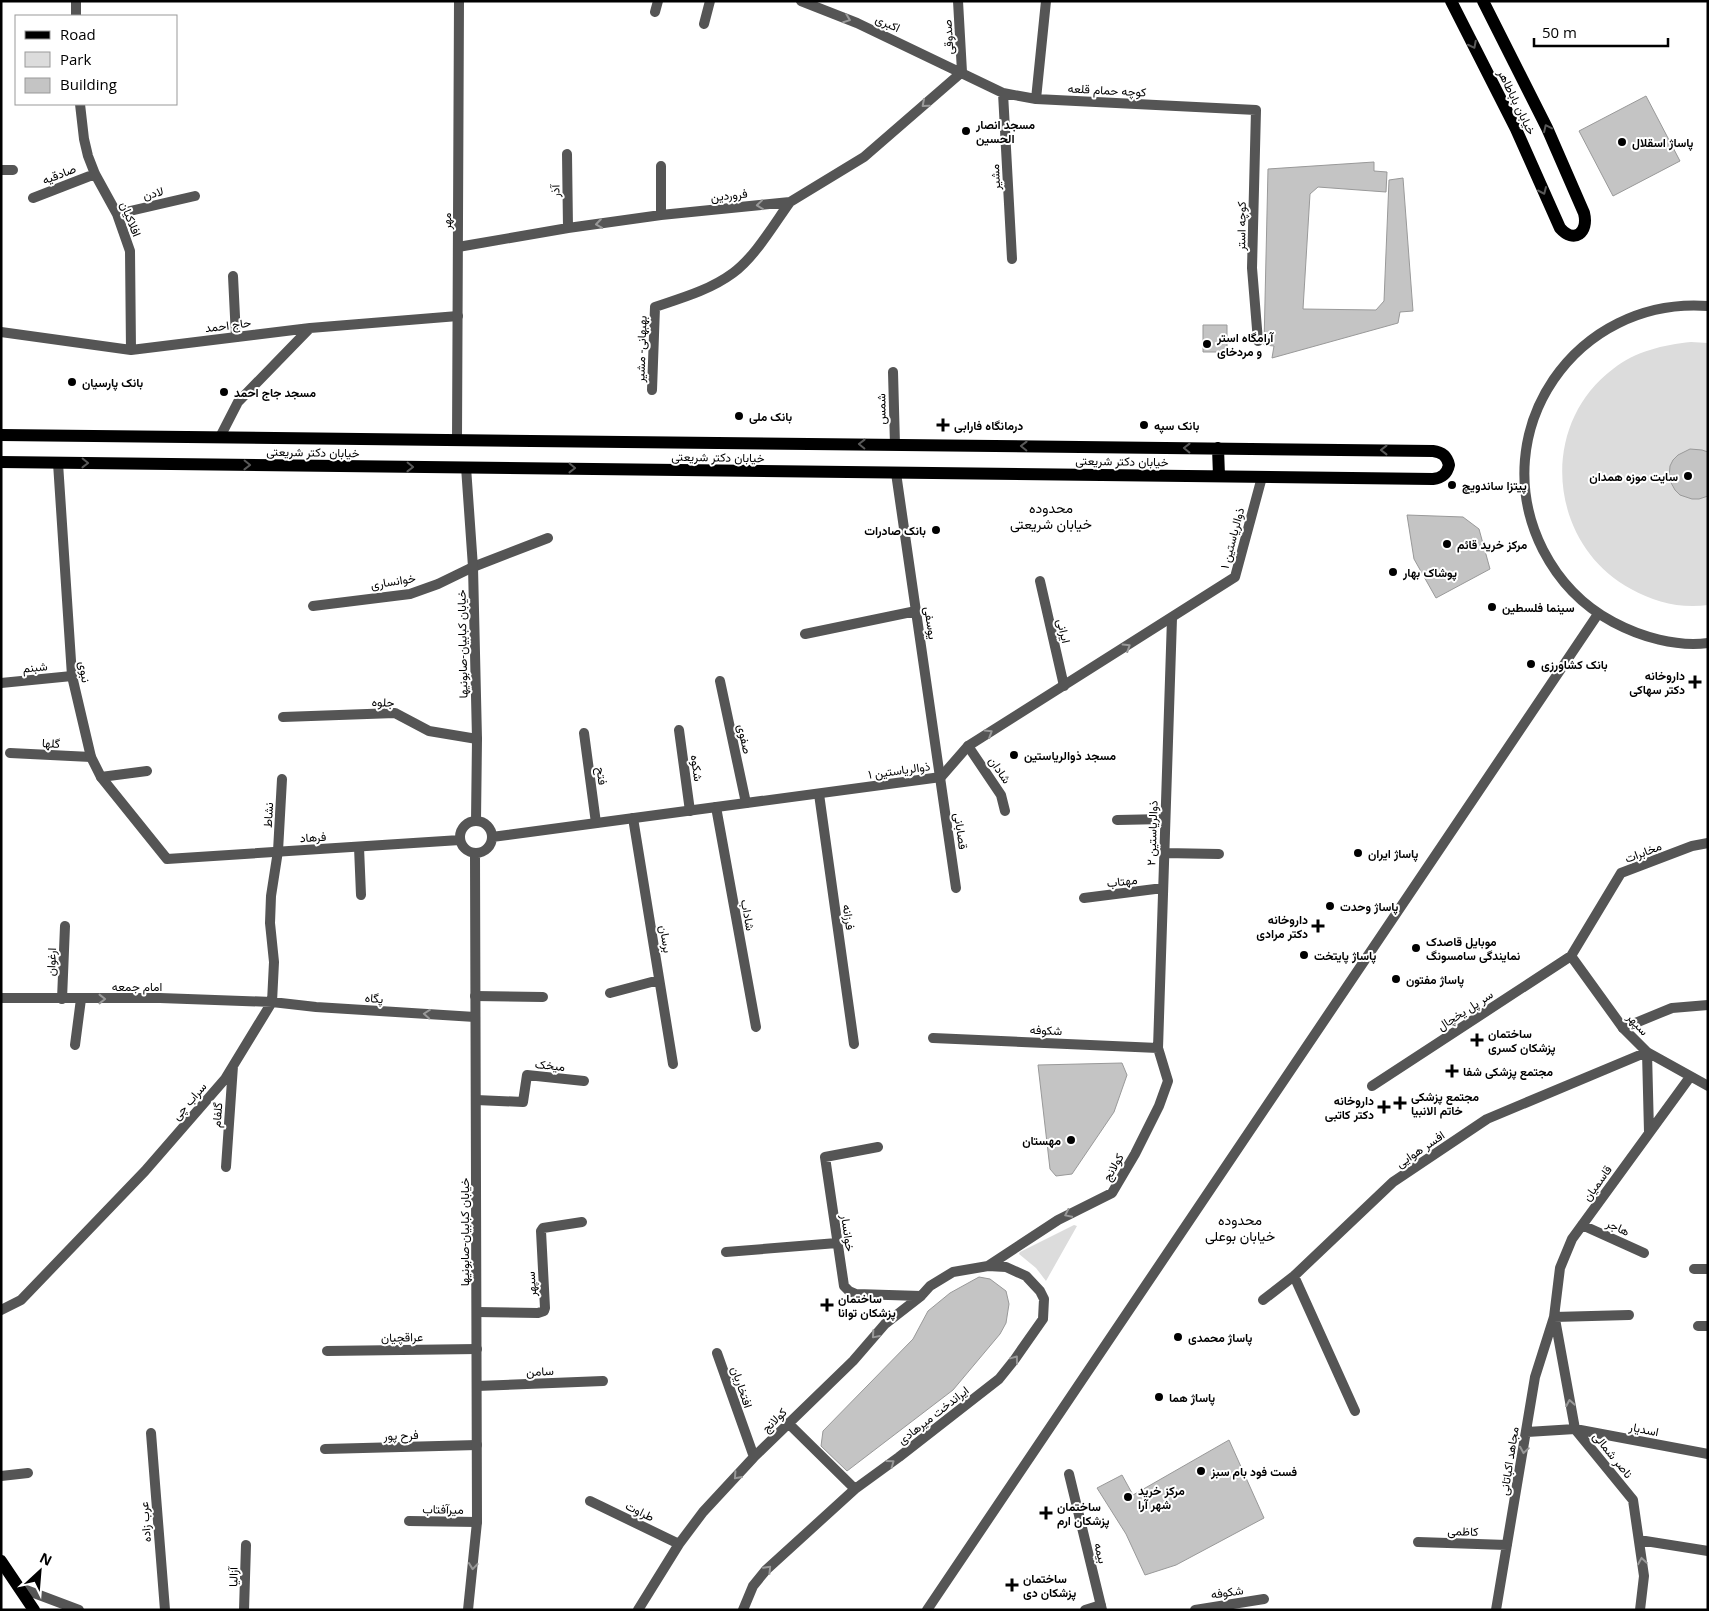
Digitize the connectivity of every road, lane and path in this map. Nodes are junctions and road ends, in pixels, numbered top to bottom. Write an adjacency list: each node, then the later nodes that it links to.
1 (76, 1): 11 (street)
2 (459, 1): 29 (street, مهر)
3 (658, 1): 10 (street)
4 (710, 1): 12 (street)
5 (801, 1): 13 (street, اکبری, one-way to 13)
6 (958, 1): 13 (street, صدوقی)
7 (1046, 1): 15 (street)
8 (1451, 1): 9 (main road, خیابان باباطاهر, one-way to 9)
9 (1483, 1)
10 (655, 12)
11 (76, 15)
12 (704, 24)
13 (962, 72): 14 (street, کوچه حمام قلعه); 25 (street, فروردین, one-way to 25)
14 (1003, 92): 15 (street, کوچه حمام قلعه); 30 (street, مشیر)
15 (1036, 99): 17 (street, کوچه حمام قلعه)
16 (80, 105): 22 (street, افلاکیان)
17 (1256, 110): 37 (street, کوچه استر)
18 (567, 154): 28 (street, آذر)
19 (661, 166): 27 (street)
20 (1, 170): 21 (street)
21 (12, 170)
22 (95, 174): 24 (street, صادقیه); 26 (street, افلاکیان)
23 (195, 196): 26 (street, لادن)
24 (33, 198)
25 (790, 202): 27 (street, فروردین, one-way to 27); 40 (street, بهبهانی- مشیر)
26 (117, 214): 38 (street, افلاکیان)
27 (661, 215): 28 (street, فروردین, one-way to 28)
28 (568, 228): 29 (street, فروردین)
29 (458, 246): 33 (street, مهر)
30 (1012, 259)
31 (233, 276): 36 (street)
32 (1708, 306): 57 (street)
33 (458, 316): 34 (street, حاج احمد); 43 (street, مهر)
34 (310, 328): 36 (street, حاج احمد); 42 (street)
35 (1, 332): 38 (street, حاج احمد)
36 (236, 337): 38 (street, حاج احمد)
37 (1258, 341)
38 (131, 350)
39 (893, 372): 44 (street, شمس)
40 (652, 390)
41 (1, 435): 42 (main road, خیابان دکتر شریعتی)
42 (220, 437): 43 (main road, خیابان دکتر شریعتی)
43 (457, 440): 44 (main road, خیابان دکتر شریعتی, one-way to 43)
44 (895, 445): 45 (main road, خیابان دکتر شریعتی, one-way to 44)
45 (1218, 448): 50 (main road); 51 (main road, خیابان دکتر شریعتی, one-way to 45)
46 (1, 462): 47 (main road, خیابان دکتر شریعتی)
47 (58, 463): 48 (main road, خیابان دکتر شریعتی, one-way to 48); 61 (street, نبوی)
48 (466, 467): 49 (main road, خیابان دکتر شریعتی, one-way to 49); 53 (street, خیابان کبابیان-صابونیها)
49 (896, 472): 50 (main road, خیابان دکتر شریعتی); 56 (street, یوسفی)
50 (1219, 476): 51 (main road, خیابان دکتر شریعتی)
51 (1262, 477): 58 (street, ذوالریاستین ۱)
52 (548, 538): 53 (street, خوانساری)
53 (473, 567): 55 (street, خوانساری); 68 (street, خیابان کبابیان-صابونیها)
54 (1040, 581): 64 (street, ایرانی)
55 (313, 606)
56 (916, 611): 59 (street); 74 (street, یوسفی)
57 (1598, 614): 60 (street); 182 (street)
58 (1172, 618): 64 (street, ذوالریاستین ۱, one-way to 58); 82 (street, ذوالریاستین ۲)
59 (805, 634)
60 (1708, 643)
61 (72, 676): 63 (street, شبنم); 71 (street, نبوی)
62 (720, 681): 77 (street, صفوی)
63 (1, 683)
64 (1064, 686): 69 (street, ذوالریاستین ۱, one-way to 64)
65 (284, 717): 68 (street, جلوه)
66 (679, 730): 79 (street, شکوه)
67 (584, 733): 85 (street, فتح)
68 (477, 739): 84 (street, خیابان کبابیان-صابونیها)
69 (968, 746): 74 (street, ذوالریاستین ۱); 80 (street, شادان)
70 (10, 753): 71 (street, گلها)
71 (91, 757): 73 (street, نبوی)
72 (147, 771): 73 (street)
73 (102, 777): 94 (street, نبوی)
74 (940, 777): 76 (street, ذوالریاستین ۱); 95 (street, قصابانی)
75 (282, 779): 90 (street, نشاط)
76 (819, 794): 77 (street, ذوالریاستین ۱); 114 (street, فرزانه)
77 (746, 803): 78 (street, ذوالریاستین ۱)
78 (716, 807): 79 (street, ذوالریاستین ۱); 111 (street, شاداب)
79 (690, 811): 81 (street, ذوالریاستین ۱)
80 (1005, 811)
81 (633, 818): 85 (street, ذوالریاستین ۱); 101 (street, برسان)
82 (1165, 819): 83 (street); 91 (street, ذوالریاستین ۲)
83 (1117, 820)
84 (476, 821): 86 (street); 87 (street)
85 (596, 823): 86 (street, ذوالریاستین ۱)
86 (492, 837): 92 (street)
87 (460, 840): 89 (street, فرهاد); 92 (street)
88 (1708, 842): 100 (street, مخابرات)
89 (359, 847): 90 (street, فرهاد); 97 (street)
90 (278, 852): 94 (street, فرهاد); 108 (street, سراب چی)
91 (1164, 853): 93 (street); 96 (street, ذوالریاستین ۲)
92 (475, 854): 103 (street, خیابان کبابیان-صابونیها)
93 (1219, 854)
94 (167, 858)
95 (956, 888)
96 (1163, 888): 98 (street, مهتاب); 116 (street, ذوالریاستین ۲)
97 (361, 896)
98 (1084, 898)
99 (65, 926): 105 (street, ارغوان)
100 (1571, 956): 112 (street, سپهر); 122 (street, سر پل یخچال)
101 (660, 980): 102 (street); 118 (street, برسان)
102 (610, 993)
103 (476, 996): 104 (street); 110 (street, خیابان کبابیان-صابونیها)
104 (543, 997)
105 (62, 999): 106 (street, امام جمعه); 107 (street, امام جمعه)
106 (80, 999): 108 (street, امام جمعه, one-way to 108); 115 (street)
107 (2, 1001)
108 (272, 1002): 110 (street, پگاه, one-way to 108); 119 (street, سراب چی)
109 (1708, 1005): 112 (street)
110 (475, 1017): 124 (street, خیابان کبابیان-صابونیها)
111 (756, 1027)
112 (1623, 1028): 117 (street, سپهر)
113 (934, 1038): 116 (street, شکوفه)
114 (854, 1044)
115 (75, 1045)
116 (1158, 1048): 133 (street, کولانج, one-way to 133)
117 (1647, 1052): 120 (street, سپهر); 125 (street); 137 (street, افسر هوایی)
118 (673, 1064)
119 (233, 1065): 127 (street, گلفام); 140 (street, سراب چی)
120 (1690, 1077): 123 (street, سپهر); 125 (street, قاسمیان)
121 (584, 1081): 124 (street, میخک)
122 (1372, 1086)
123 (1708, 1086)
124 (476, 1100): 141 (street, خیابان کبابیان-صابونیها)
125 (1649, 1132): 129 (street, قاسمیان)
126 (878, 1147): 130 (street, خوانسار)
127 (226, 1167)
128 (582, 1222): 141 (street, سپهر)
129 (1582, 1225): 132 (street, هاجر); 143 (street, قاسمیان)
130 (837, 1243): 131 (street); 138 (street, خوانسار)
131 (726, 1252)
132 (1644, 1253)
133 (988, 1266): 136 (street, ایراندخت میرهادی); 161 (street, ایراندخت میرهادی, one-way to 133)
134 (1694, 1269): 135 (street)
135 (1708, 1269)
136 (953, 1272): 138 (street, کولانج)
137 (1294, 1276): 139 (street, افسر هوایی); 149 (street)
138 (921, 1296): 150 (street, کولانج, one-way to 150)
139 (1263, 1300)
140 (1, 1310)
141 (477, 1312): 144 (street, خیابان کبابیان-صابونیها)
142 (1629, 1315): 143 (street)
143 (1554, 1317): 151 (street, ناصر شمالی, one-way to 143); 152 (street, مجاهد اکباتانی)
144 (476, 1349): 145 (street, عراقچیان); 148 (street, خیابان کبابیان-صابونیها)
145 (327, 1351)
146 (717, 1353): 157 (street, افتخاریان)
147 (603, 1381): 148 (street, سامن)
148 (477, 1386): 154 (street, خیابان کبابیان-صابونیها)
149 (1355, 1411)
150 (788, 1423): 157 (street, کولانج); 161 (street)
151 (1575, 1428): 152 (street, اسدیار); 156 (street, اسدیار); 165 (street, ناصر شمالی)
152 (1527, 1432): 169 (street, مجاهد اکباتانی, one-way to 169)
153 (151, 1433): 177 (street, عرب زاده)
154 (477, 1445): 155 (street, فرح پور); 164 (street, خیابان کبابیان-صابونیها)
155 (325, 1449)
156 (1708, 1454)
157 (754, 1457): 167 (street, کولانج, one-way to 167)
158 (28, 1473): 160 (street)
159 (1069, 1474): 174 (street, بیمه)
160 (1, 1476)
161 (855, 1489): 181 (street, ایراندخت میرهادی, one-way to 161)
162 (590, 1501): 167 (street, طراوت)
163 (409, 1521): 164 (street, میرآفتاب)
164 (477, 1522): 179 (street, خیابان کبابیان-صابونیها, one-way to 179)
165 (1639, 1540): 170 (street); 186 (street, ناصر شمالی, one-way to 165)
166 (1418, 1542): 169 (street, کاظمی)
167 (678, 1544): 180 (street, کولانج)
168 (246, 1545): 178 (street, آزالیا)
169 (1507, 1545): 185 (street, مجاهد اکباتانی)
170 (1708, 1551)
171 (1, 1561): 172 (main road)
172 (18, 1586): 175 (main road); 176 (street)
173 (1264, 1599): 184 (street, شکوفه)
174 (1101, 1608): 183 (street)
175 (34, 1610)
176 (79, 1610)
177 (165, 1610)
178 (244, 1610)
179 (468, 1610)
180 (638, 1610)
181 (743, 1610)
182 (927, 1610)
183 (1085, 1610)
184 (1195, 1610)
185 (1496, 1610)
186 (1640, 1610)

